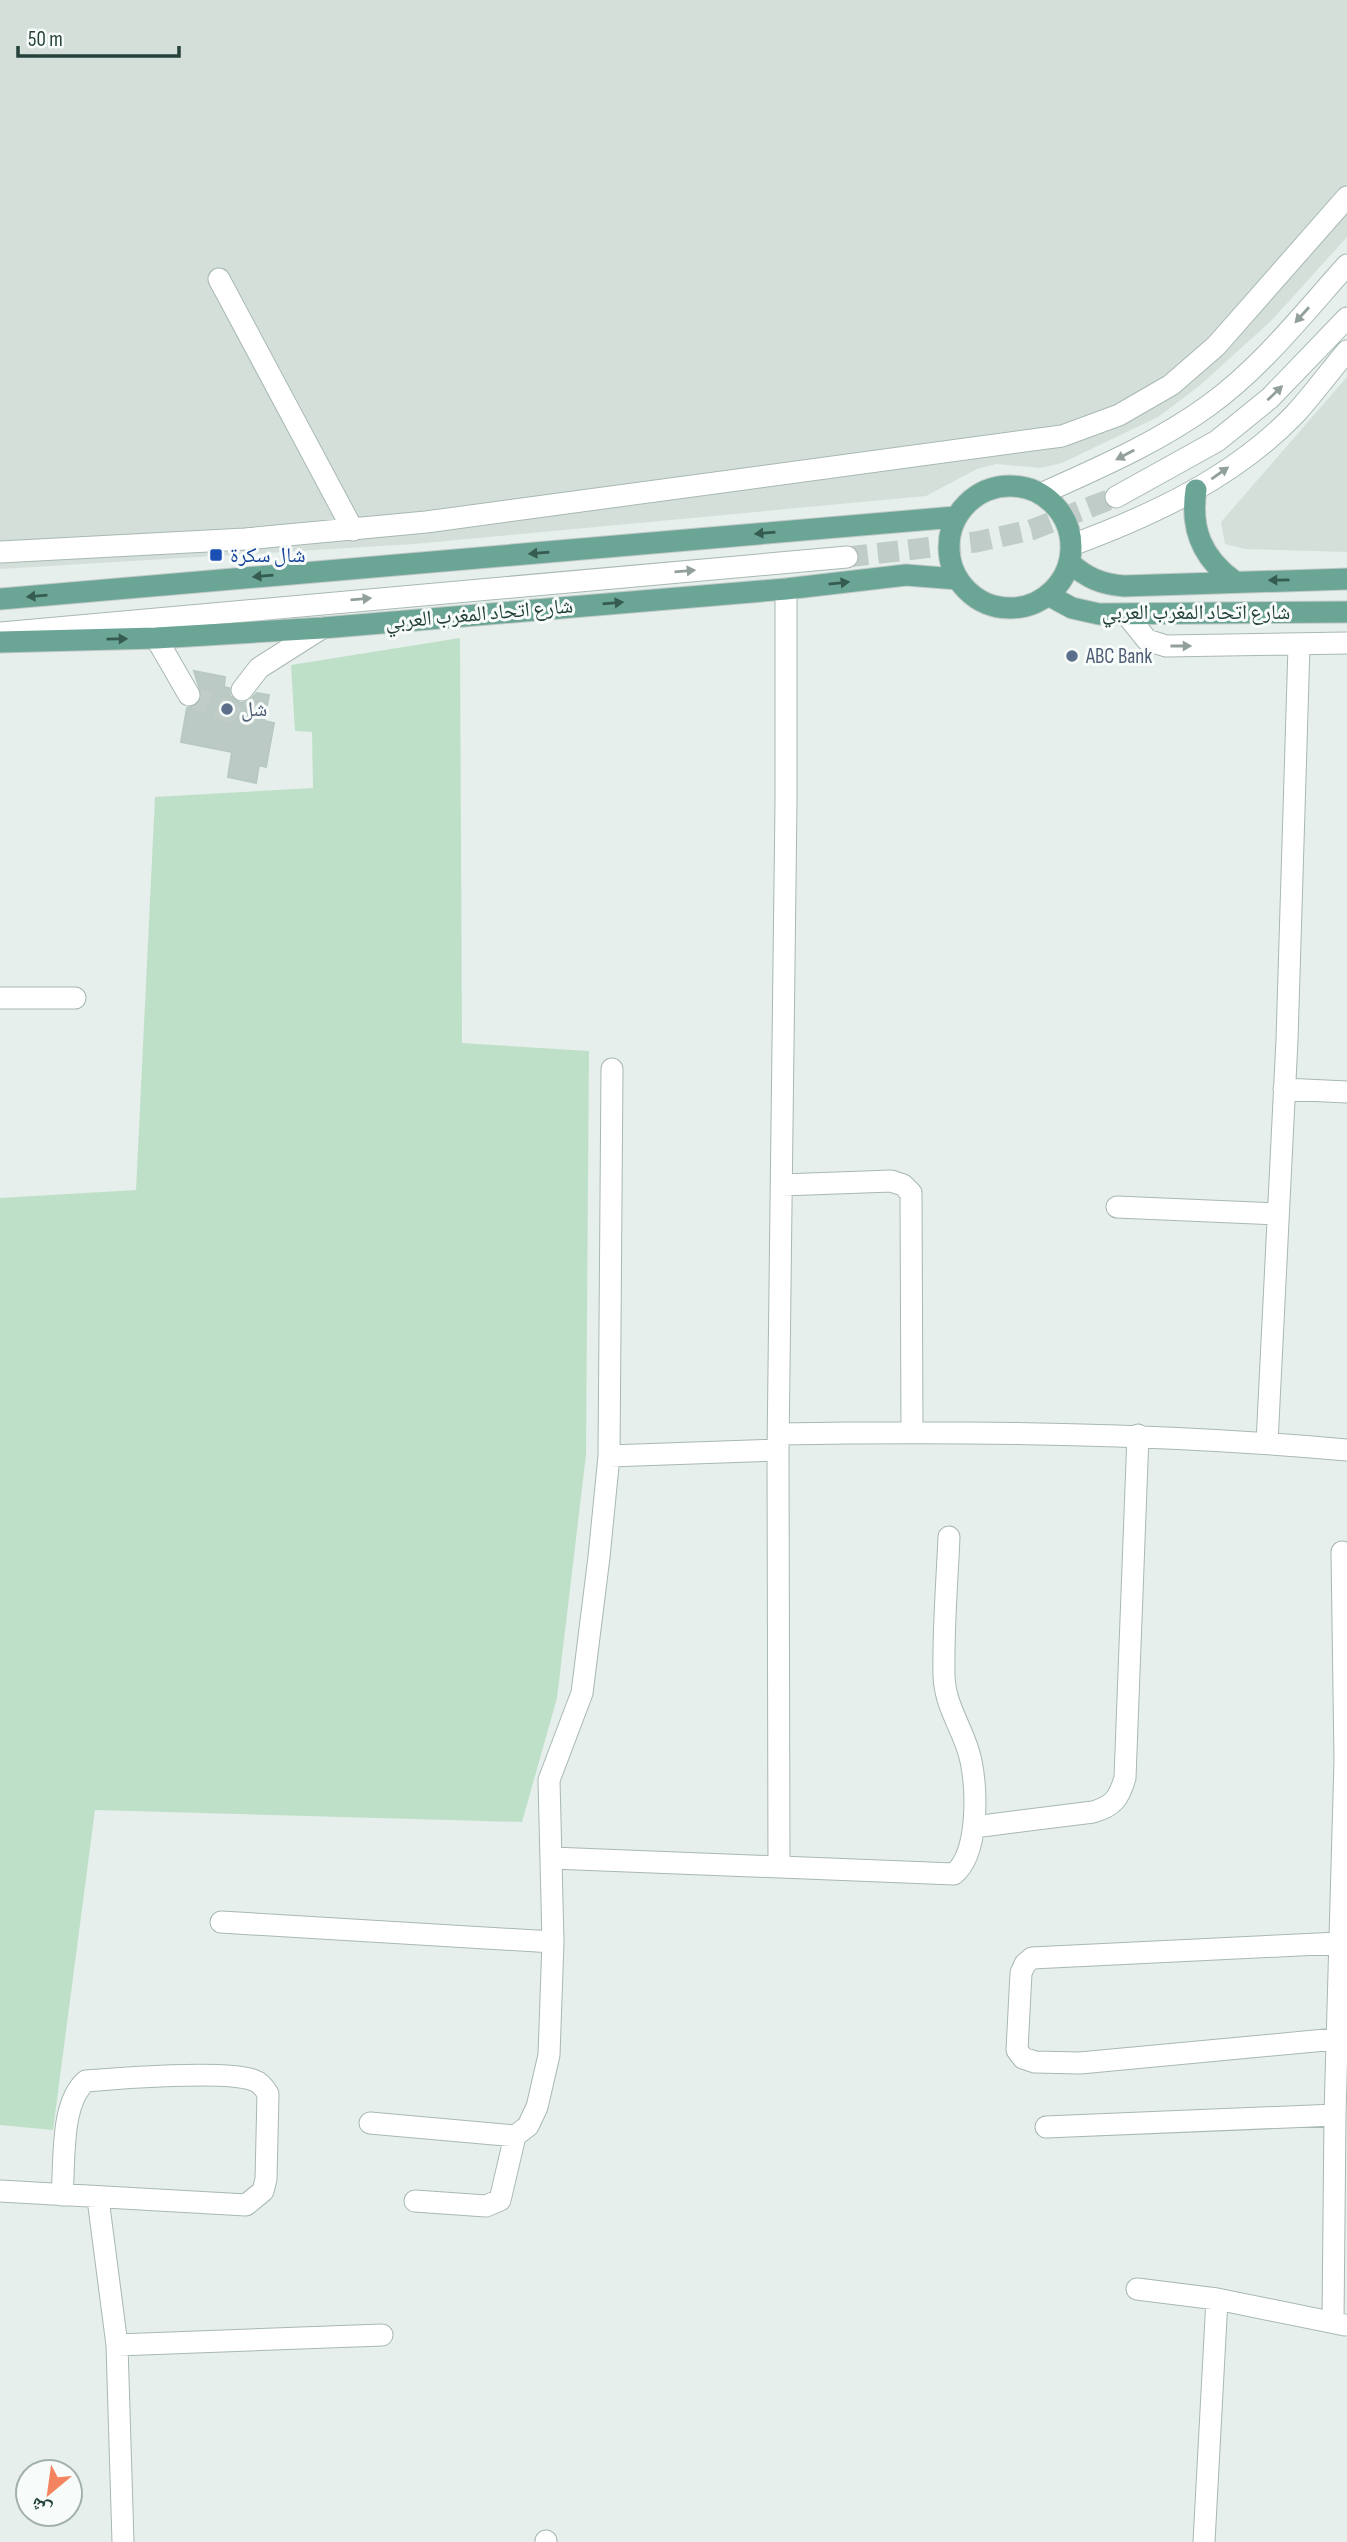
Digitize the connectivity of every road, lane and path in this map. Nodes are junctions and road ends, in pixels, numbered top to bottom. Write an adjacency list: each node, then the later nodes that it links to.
1 (1347, 197): 10 (street)
2 (1347, 264): 7 (street, one-way to 7)
3 (219, 279): 10 (street)
4 (1347, 318): 8 (street, one-way to 4)
5 (1347, 351): 6 (street, one-way to 5)
6 (1196, 490): 12 (street); 16 (main road)
7 (1041, 494): 9 (main road); 12 (main road)
8 (1116, 497)
9 (956, 517): 14 (main road); 19 (main road, one-way to 19)
10 (353, 530): 11 (street)
11 (0, 552)
12 (1071, 554): 16 (main road, شارع اتحاد المغرب العربي); 18 (main road)
13 (847, 557): 23 (street, one-way to 13)
14 (957, 579): 17 (main road, شارع اتحاد المغرب العربي, one-way to 14); 18 (main road)
15 (1347, 579): 16 (main road, شارع اتحاد المغرب العربي, one-way to 16)
16 (1234, 581)
17 (786, 589): 22 (main road, شارع اتحاد المغرب العربي, one-way to 17); 35 (street)
18 (1048, 595): 21 (main road, شارع اتحاد المغرب العربي)
19 (0, 599)
20 (1347, 612): 21 (main road, شارع اتحاد المغرب العربي)
21 (1126, 614): 27 (street, one-way to 27)
22 (322, 628): 24 (main road, شارع اتحاد المغرب العربي); 28 (street)
23 (0, 633)
24 (156, 638): 25 (main road, شارع اتحاد المغرب العربي, one-way to 24); 29 (street)
25 (0, 642)
26 (1347, 643): 27 (street)
27 (1299, 646): 33 (street)
28 (242, 690)
29 (189, 695)
30 (0, 998): 31 (street)
31 (75, 998)
32 (612, 1069): 43 (street)
33 (1284, 1089): 34 (street); 37 (street)
34 (1347, 1092)
35 (782, 1185): 38 (street); 40 (street)
36 (1117, 1207): 37 (street)
37 (1278, 1214): 41 (street)
38 (912, 1432): 39 (street); 40 (street)
39 (1138, 1435): 41 (street); 47 (street)
40 (778, 1442): 43 (street); 49 (street)
41 (1267, 1443): 42 (street)
42 (1347, 1450)
43 (609, 1456): 48 (street)
44 (949, 1537): 47 (street)
45 (1342, 1552): 46 (street)
46 (1346, 1760): 50 (street)
47 (974, 1827): 49 (street)
48 (552, 1858): 49 (street); 52 (street)
49 (779, 1867)
50 (1343, 1877): 53 (street)
51 (221, 1922): 52 (street)
52 (553, 1942): 58 (street)
53 (1339, 1943): 54 (street); 54 (street)
54 (1336, 2039): 55 (street)
55 (1335, 2116): 57 (street); 65 (street)
56 (370, 2123): 58 (street)
57 (1046, 2127)
58 (515, 2136): 62 (street)
59 (0, 2191): 60 (street)
60 (62, 2195): 61 (street); 61 (street)
61 (98, 2199): 67 (street)
62 (415, 2201)
63 (1137, 2288): 64 (street)
64 (1217, 2299): 65 (street); 69 (street)
65 (1340, 2323)
66 (382, 2335): 67 (street)
67 (117, 2345): 68 (street)
68 (123, 2542)
69 (1204, 2542)

